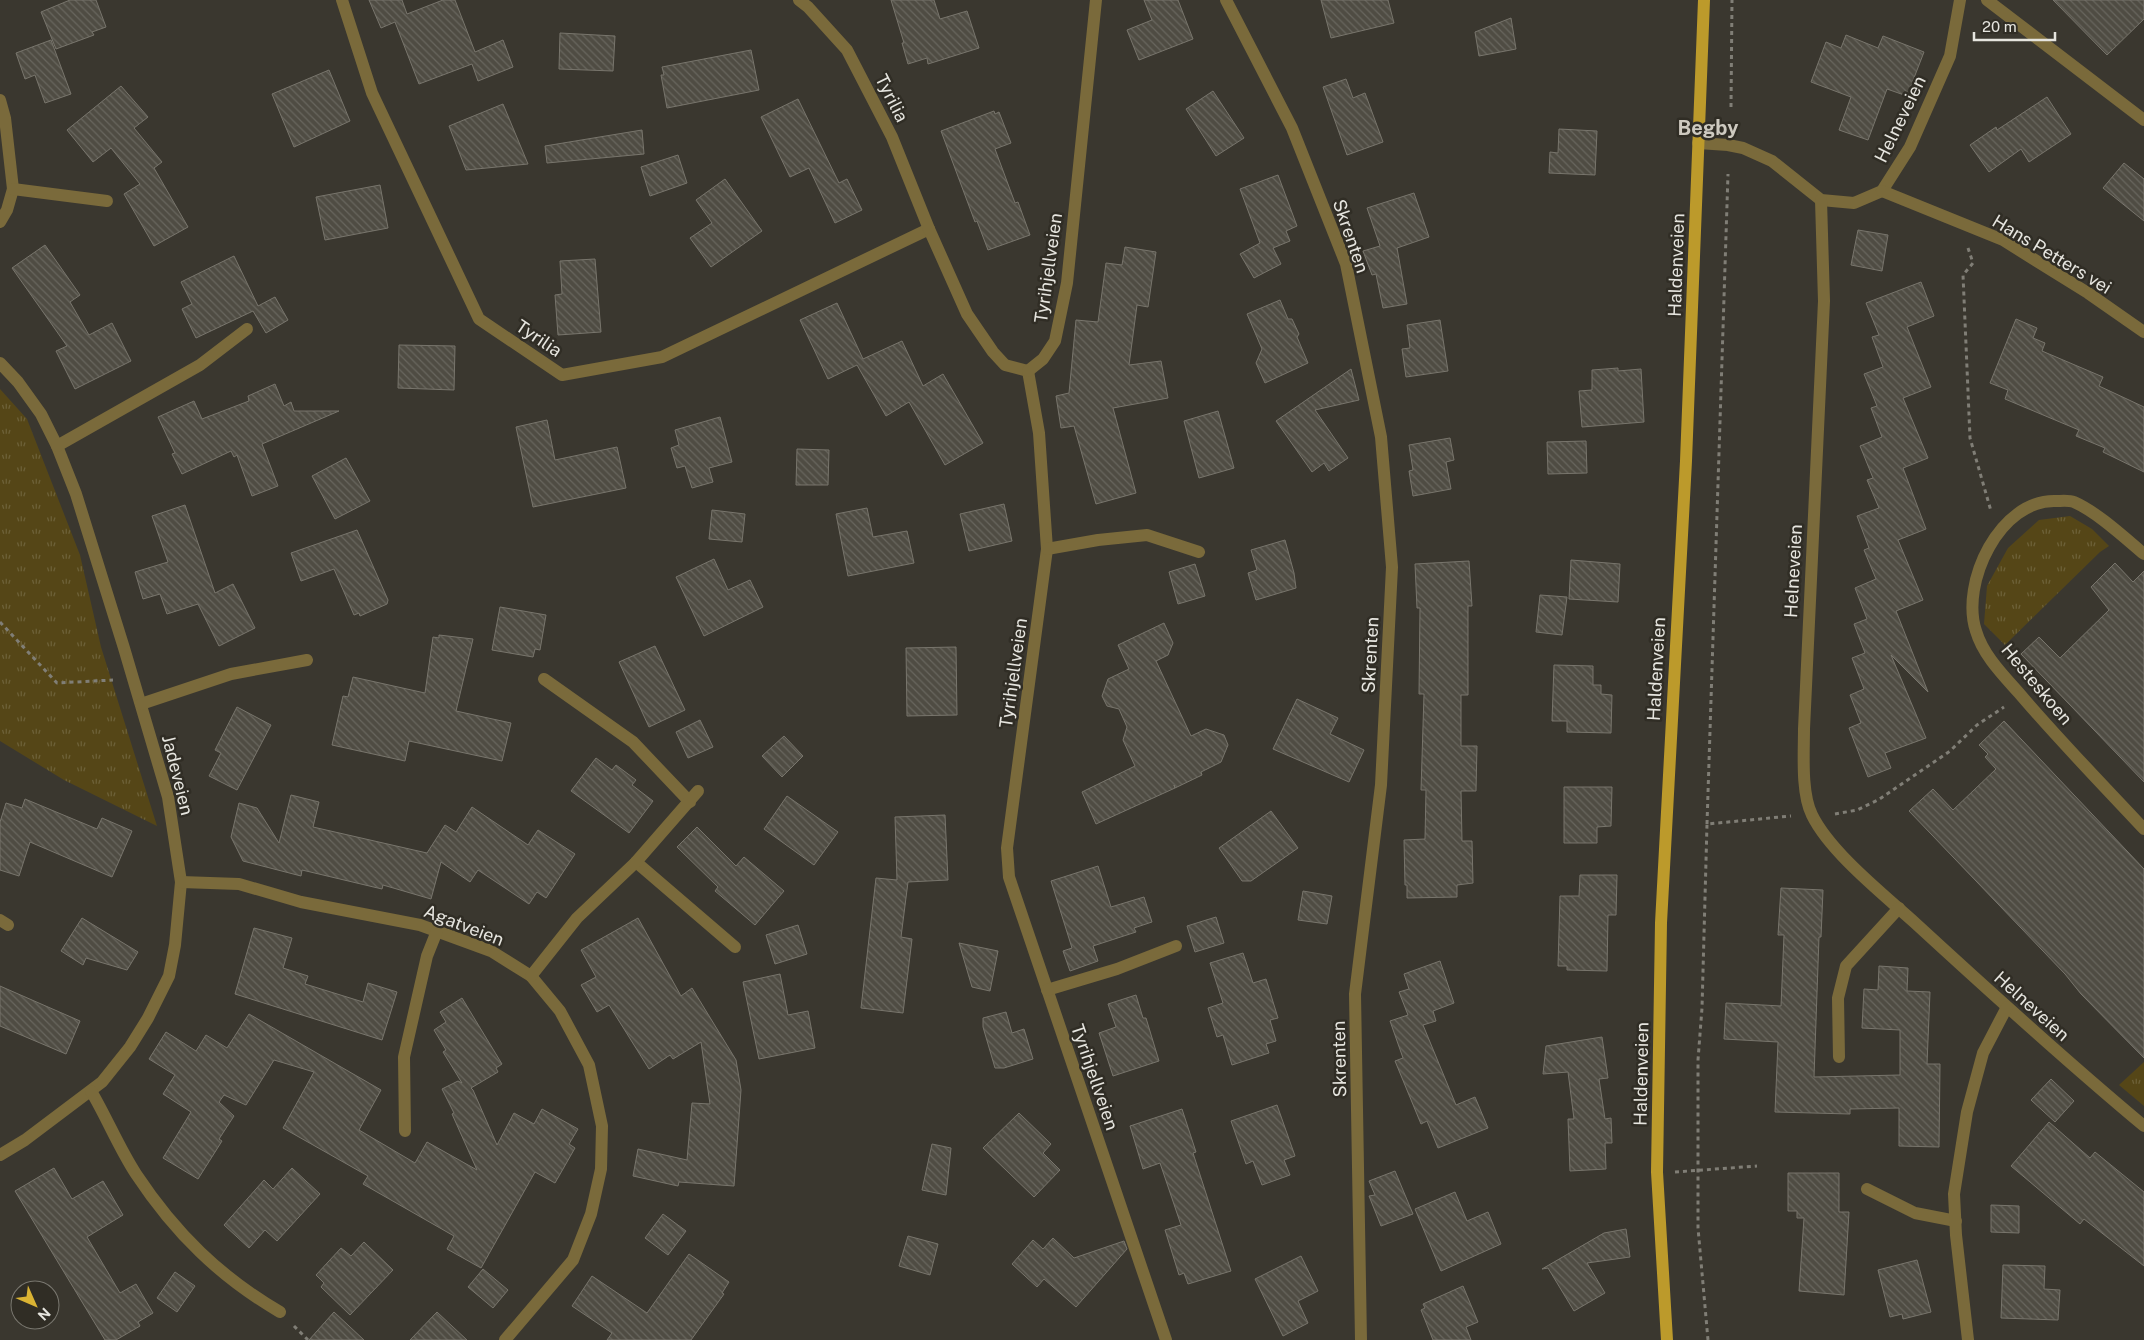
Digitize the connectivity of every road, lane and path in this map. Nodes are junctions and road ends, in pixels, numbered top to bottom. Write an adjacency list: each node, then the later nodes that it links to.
1 (342, 0): 19 (street, Tyrilia)
2 (799, 0): 19 (street, Tyrilia)
3 (1096, 0): 24 (street, Tyrihjellveien)
4 (1226, 0): 63 (street, Skrenten)
5 (1704, 0): 12 (main road, Haldenveien)
6 (1732, 0): 10 (path)
7 (1960, 0): 15 (street, Helneveien)
8 (1987, 0): 11 (street)
9 (0, 100): 14 (street)
10 (1731, 108)
11 (2144, 120)
12 (1698, 143): 16 (street); 57 (main road, Haldenveien)
13 (1728, 174): 39 (path)
14 (13, 188): 17 (street); 18 (street)
15 (1882, 191): 16 (street); 22 (street, Hans Petters vei)
16 (1821, 200): 38 (street, Helneveien)
17 (107, 201)
18 (0, 222)
19 (929, 229): 24 (street, Tyrilia)
20 (1967, 246): 26 (path)
21 (247, 329): 25 (street)
22 (2144, 332)
23 (0, 363): 25 (street, Jadeveien)
24 (1028, 371): 27 (street, Tyrihjellveien)
25 (57, 446): 32 (street, Jadeveien)
26 (1993, 518)
27 (1047, 549): 28 (street); 48 (street, Tyrihjellveien)
28 (1199, 552)
29 (2144, 554): 34 (street, Hesteskoen)
30 (0, 622): 32 (path)
31 (307, 660): 35 (street)
32 (133, 679): 35 (street, Jadeveien)
33 (544, 679): 37 (street)
34 (2012, 685): 38 (path); 40 (street, Hesteskoen)
35 (141, 704): 42 (street, Jadeveien)
36 (698, 791): 37 (street)
37 (690, 802): 41 (street)
38 (1811, 814): 39 (path); 43 (street, Helneveien)
39 (1707, 824): 56 (path)
40 (2144, 829)
41 (636, 862): 46 (street); 47 (street)
42 (181, 882): 44 (street, Agatveien); 51 (street, Jadeveien)
43 (1899, 908): 49 (street, Helneveien); 50 (street)
44 (437, 931): 47 (street, Agatveien); 53 (street)
45 (1176, 946): 48 (street)
46 (735, 947)
47 (531, 976): 61 (street, Agatveien)
48 (1047, 990): 62 (street, Tyrihjellveien)
49 (2006, 1008): 52 (street, Helneveien); 59 (street)
50 (1839, 1057)
51 (91, 1091): 54 (street, Jadeveien); 60 (street)
52 (2144, 1126)
53 (405, 1131)
54 (0, 1155)
55 (1757, 1166): 56 (path)
56 (1698, 1171): 57 (path); 65 (path)
57 (1657, 1172): 64 (main road, Haldenveien)
58 (1867, 1189): 59 (street)
59 (1956, 1221): 66 (street)
60 (280, 1312)
61 (505, 1340)
62 (1166, 1340)
63 (1361, 1340)
64 (1667, 1340)
65 (1708, 1340)
66 (1968, 1340)

